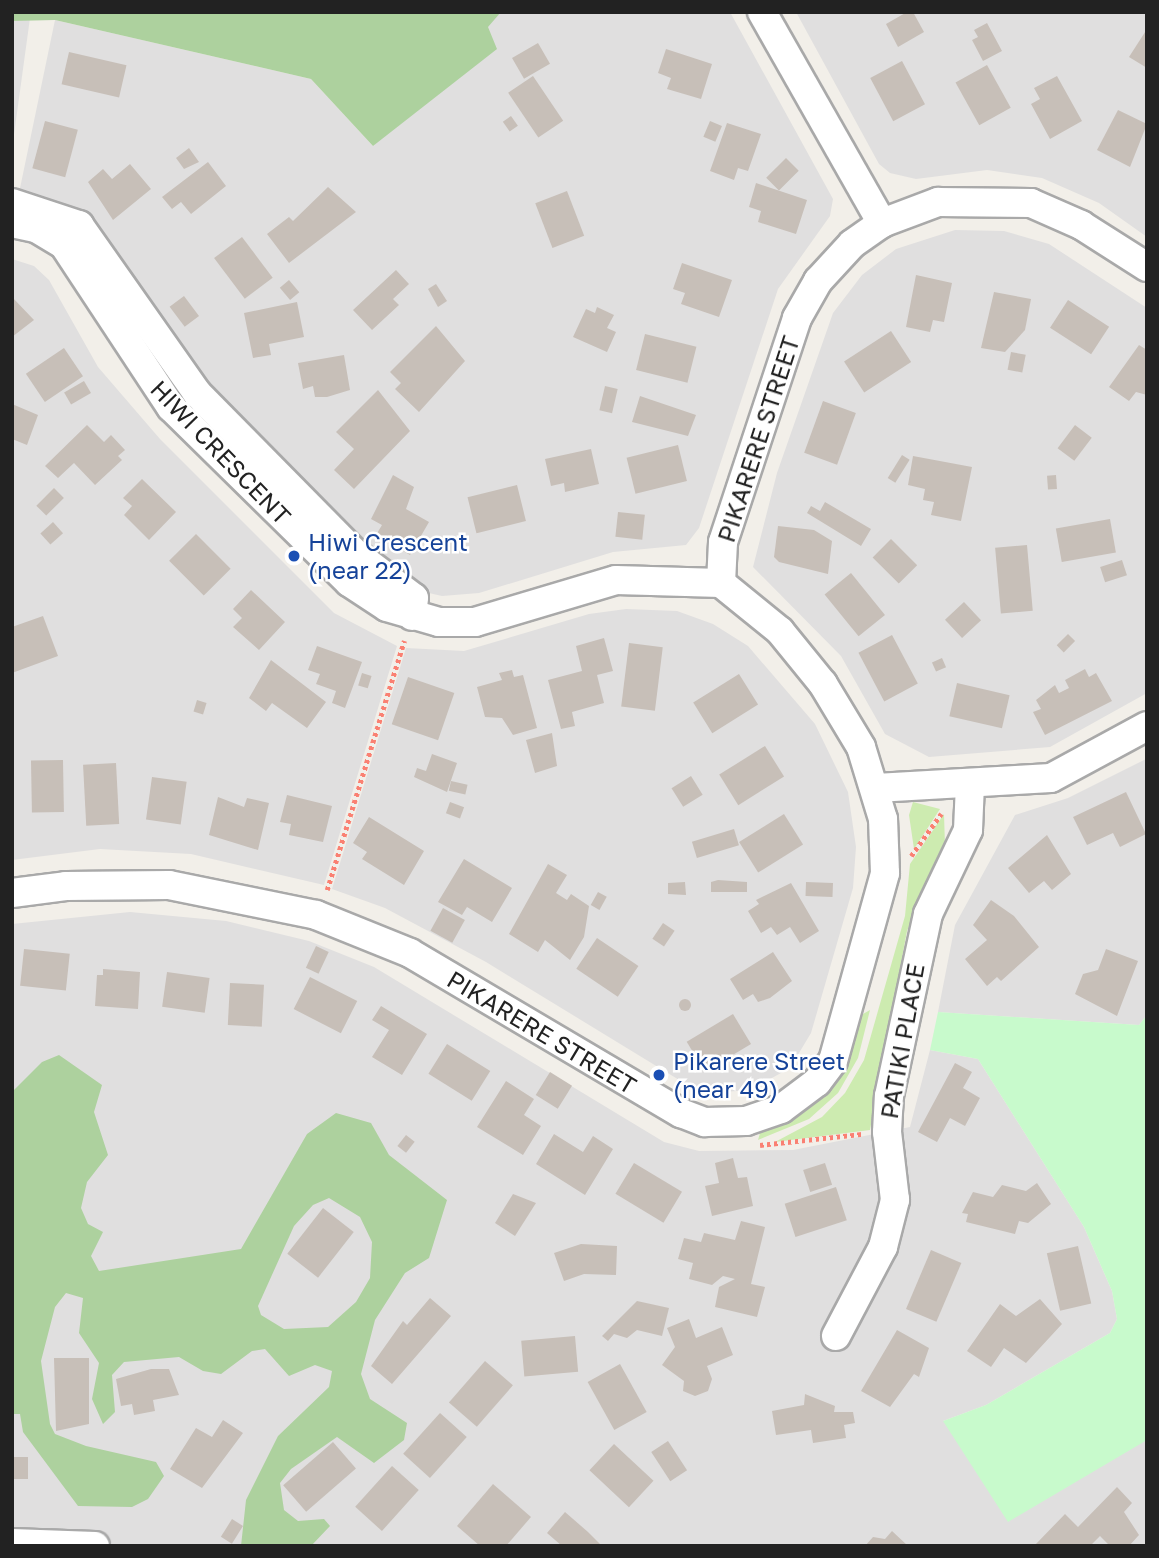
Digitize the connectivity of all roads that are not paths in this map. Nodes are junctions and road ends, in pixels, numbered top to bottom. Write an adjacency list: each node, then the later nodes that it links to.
1 (762, 12): 4 (street)
2 (12, 203): 6 (street)
3 (12, 223): 7 (street, HIWI CRESCENT)
4 (882, 223): 5 (street, PIKARERE STREET); 8 (street, PIKARERE STREET)
5 (1147, 267)
6 (127, 299): 7 (street); 9 (street)
7 (142, 370): 9 (street, HIWI CRESCENT)
8 (721, 583): 9 (street, HIWI CRESCENT); 12 (street, PIKARERE STREET)
9 (408, 628)
10 (1147, 726): 11 (street)
11 (970, 785): 12 (street); 14 (street, PATIKI PLACE)
12 (876, 788): 13 (street, PIKARERE STREET)
13 (12, 893)
14 (836, 1336)
15 (12, 1543): 16 (street)
16 (95, 1546)

